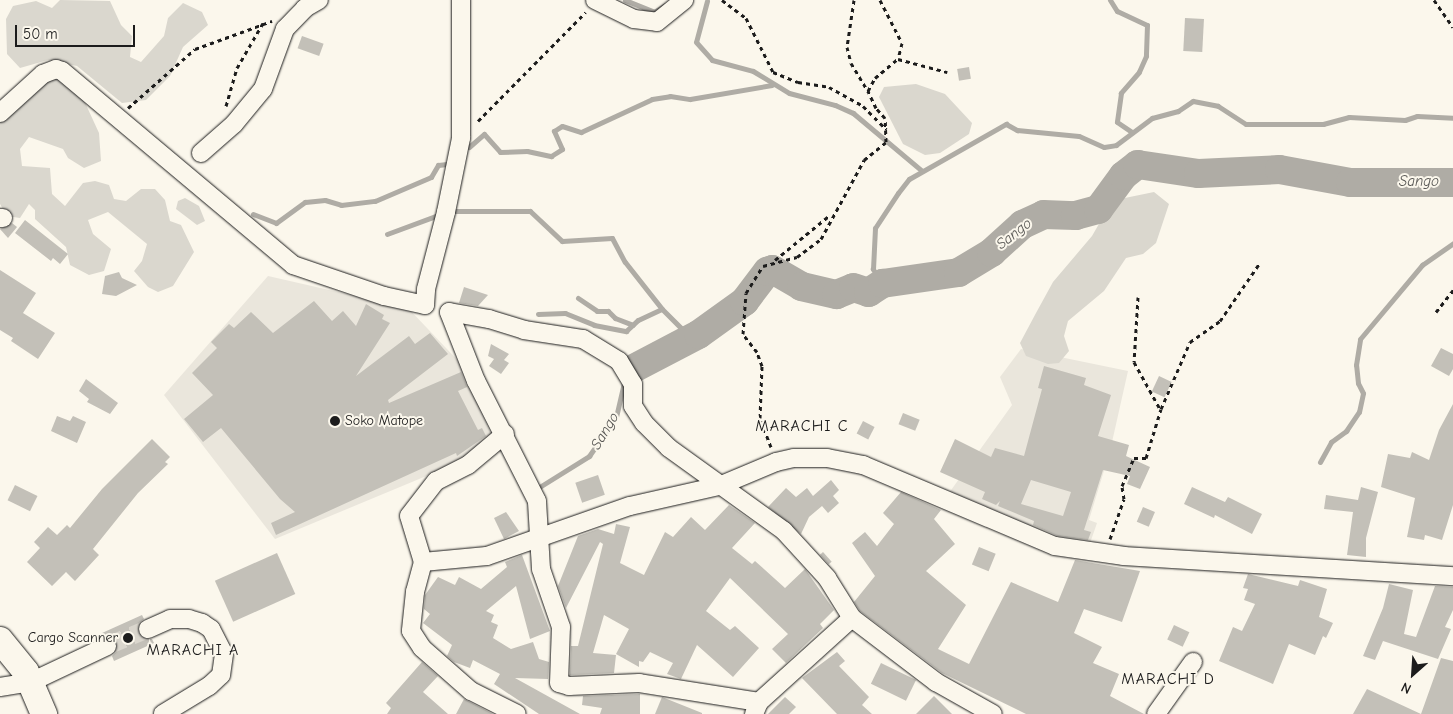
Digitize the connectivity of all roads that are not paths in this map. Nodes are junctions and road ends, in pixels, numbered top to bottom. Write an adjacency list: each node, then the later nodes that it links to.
1 (460, 0): 7 (street)
2 (596, 0): 3 (street)
3 (684, 0)
4 (312, 4): 6 (street)
5 (0, 113): 7 (street)
6 (201, 153)
7 (425, 305): 8 (street)
8 (449, 312): 9 (street); 10 (street)
9 (505, 434): 11 (street); 12 (street)
10 (719, 486): 11 (street); 13 (street); 14 (street)
11 (539, 538): 12 (street); 21 (street)
12 (423, 562): 24 (street)
13 (1453, 576)
14 (852, 618): 21 (street); 25 (street)
15 (148, 629): 23 (street)
16 (0, 640): 19 (highway)
17 (107, 646): 19 (street)
18 (1193, 662): 26 (street)
19 (31, 682): 20 (street); 22 (highway)
20 (0, 687)
21 (756, 708)
22 (44, 714)
23 (163, 714)
24 (517, 714)
25 (993, 714)
26 (1156, 714)

